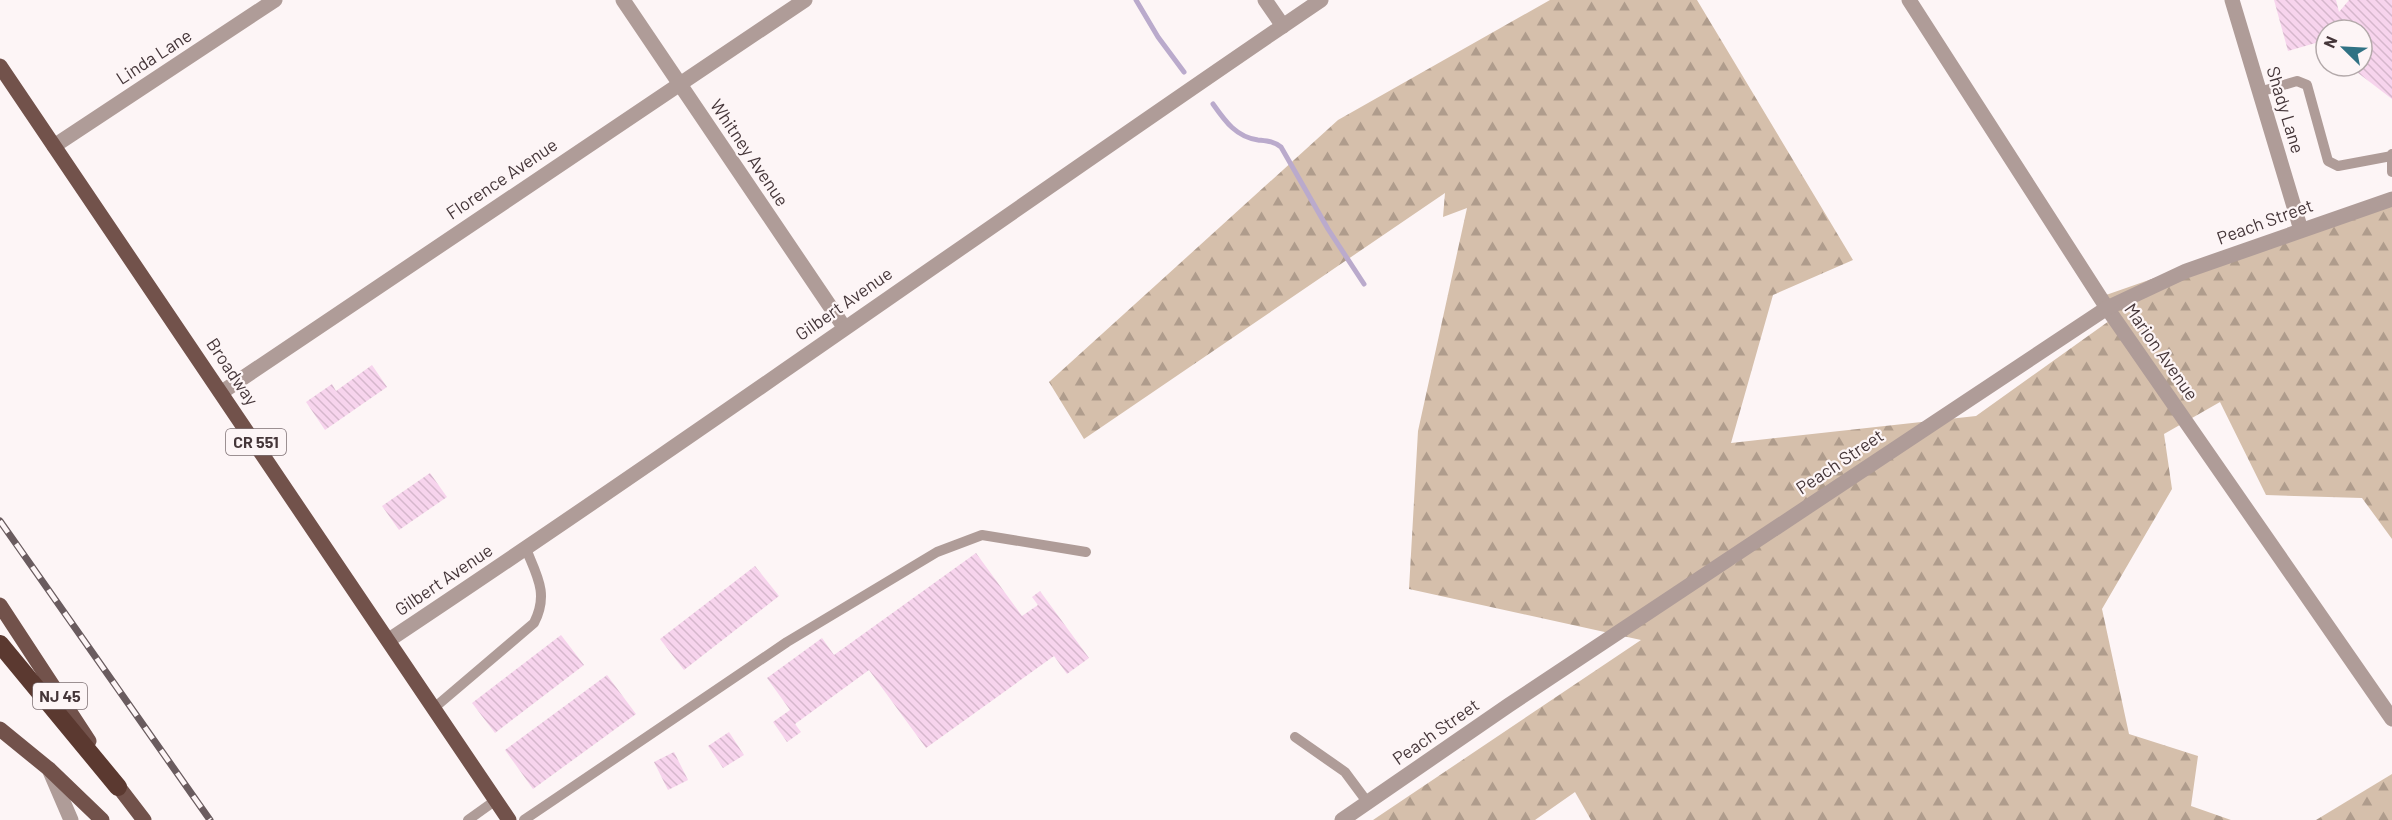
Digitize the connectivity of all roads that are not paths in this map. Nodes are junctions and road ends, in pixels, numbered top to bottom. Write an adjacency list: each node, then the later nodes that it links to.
1 (275, 0): 12 (street, Linda Lane)
2 (622, 0): 10 (street, Whitney Avenue)
3 (805, 0): 10 (street, Florence Avenue)
4 (1265, 0): 8 (street)
5 (1322, 0): 8 (street, Gilbert Avenue)
6 (1909, 0): 17 (street, Marion Avenue)
7 (2232, 0): 11 (street, Shady Lane)
8 (1283, 26): 18 (street, Gilbert Avenue)
9 (0, 66): 12 (main road, Broadway / CR 551)
10 (678, 84): 18 (street, Whitney Avenue); 19 (street, Florence Avenue)
11 (2259, 92): 13 (lane); 16 (street, Shady Lane)
12 (54, 146): 19 (main road, Broadway / CR 551)
13 (2392, 155): 14 (lane)
14 (2392, 172)
15 (2392, 199): 16 (street, Peach Street)
16 (2301, 230): 17 (street, Peach Street)
17 (2107, 308): 26 (street, Marion Avenue); 32 (street, Peach Street)
18 (844, 327): 20 (street, Gilbert Avenue)
19 (222, 392): 23 (main road, Broadway / CR 551)
20 (526, 549): 23 (street, Gilbert Avenue); 25 (lane)
21 (1086, 552): 38 (lane)
22 (0, 605): 30 (main road, NJ 45)
23 (389, 640): 25 (main road, Broadway / CR 551)
24 (0, 644): 30 (highway)
25 (434, 708): 31 (main road, Broadway / CR 551)
26 (2392, 718)
27 (0, 729): 29 (main road)
28 (1295, 737): 32 (lane)
29 (49, 769): 33 (street); 34 (main road)
30 (118, 787): 35 (main road, NJ 45)
31 (496, 800): 36 (lane); 37 (main road, Broadway / CR 551)
32 (1368, 803): 39 (street, Peach Street)
33 (71, 820)
34 (102, 820)
35 (144, 820)
36 (468, 820)
37 (509, 820)
38 (524, 820)
39 (1342, 820)

